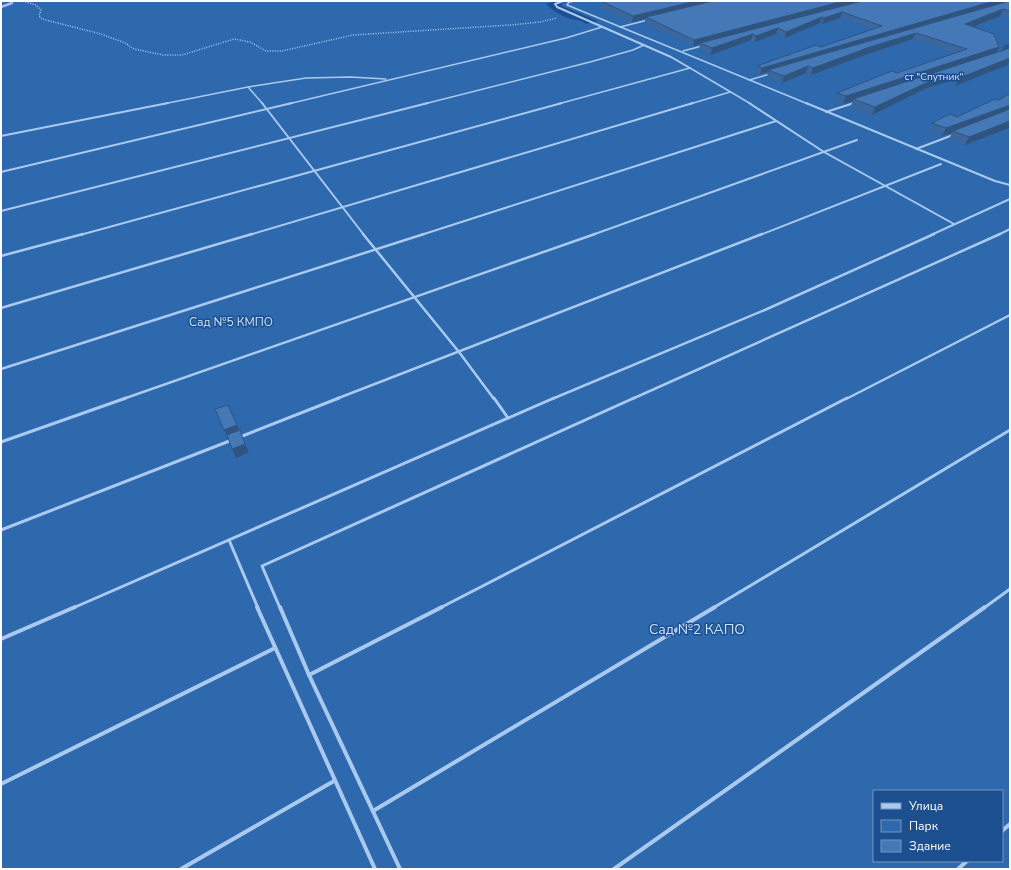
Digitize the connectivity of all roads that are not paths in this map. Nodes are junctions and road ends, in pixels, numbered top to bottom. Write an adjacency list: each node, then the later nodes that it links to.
1 (563, 1): 5 (street)
2 (576, 1): 4 (lane)
3 (651, 19): 4 (lane)
4 (620, 26): 8 (lane)
5 (602, 27): 6 (street); 11 (lane)
6 (644, 45): 9 (street); 21 (lane)
7 (705, 45): 8 (lane)
8 (682, 51): 12 (lane)
9 (690, 68): 14 (lane); 26 (lane)
10 (771, 73): 12 (lane)
11 (390, 79): 13 (lane); 16 (lane)
12 (748, 80): 17 (lane)
13 (248, 87): 16 (lane); 20 (lane)
14 (730, 92): 18 (lane); 31 (lane)
15 (855, 103): 17 (lane)
16 (267, 109): 21 (lane); 27 (lane)
17 (826, 112): 23 (lane)
18 (776, 121): 24 (lane); 35 (lane)
19 (953, 135): 23 (lane)
20 (1, 136)
21 (289, 138): 26 (lane); 32 (lane)
22 (857, 140): 24 (lane)
23 (916, 149): 28 (lane)
24 (824, 152): 29 (lane); 37 (lane)
25 (941, 164): 29 (lane)
26 (315, 171): 31 (lane); 36 (lane)
27 (1, 172)
28 (1010, 185)
29 (884, 186): 33 (lane); 40 (lane)
30 (1010, 199): 33 (lane)
31 (342, 207): 35 (lane); 38 (lane)
32 (1, 211)
33 (954, 224): 42 (lane)
34 (1010, 229): 50 (lane)
35 (375, 250): 37 (lane); 41 (lane)
36 (1, 256)
37 (415, 298): 40 (lane); 44 (lane)
38 (1, 308)
39 (1010, 315): 50 (lane)
40 (459, 352): 42 (lane); 45 (lane)
41 (1, 368)
42 (508, 418): 46 (lane)
43 (1010, 430): 53 (lane)
44 (1, 442)
45 (1, 530)
46 (229, 540): 48 (lane); 49 (lane)
47 (1010, 588): 58 (lane)
48 (1, 639)
49 (274, 648): 51 (lane); 52 (lane)
50 (309, 675): 53 (lane)
51 (334, 781): 55 (lane); 56 (lane)
52 (1, 784)
53 (373, 810): 57 (lane)
54 (966, 862): 59 (lane)
55 (181, 869)
56 (375, 869)
57 (400, 869)
58 (614, 869)
59 (958, 869)

